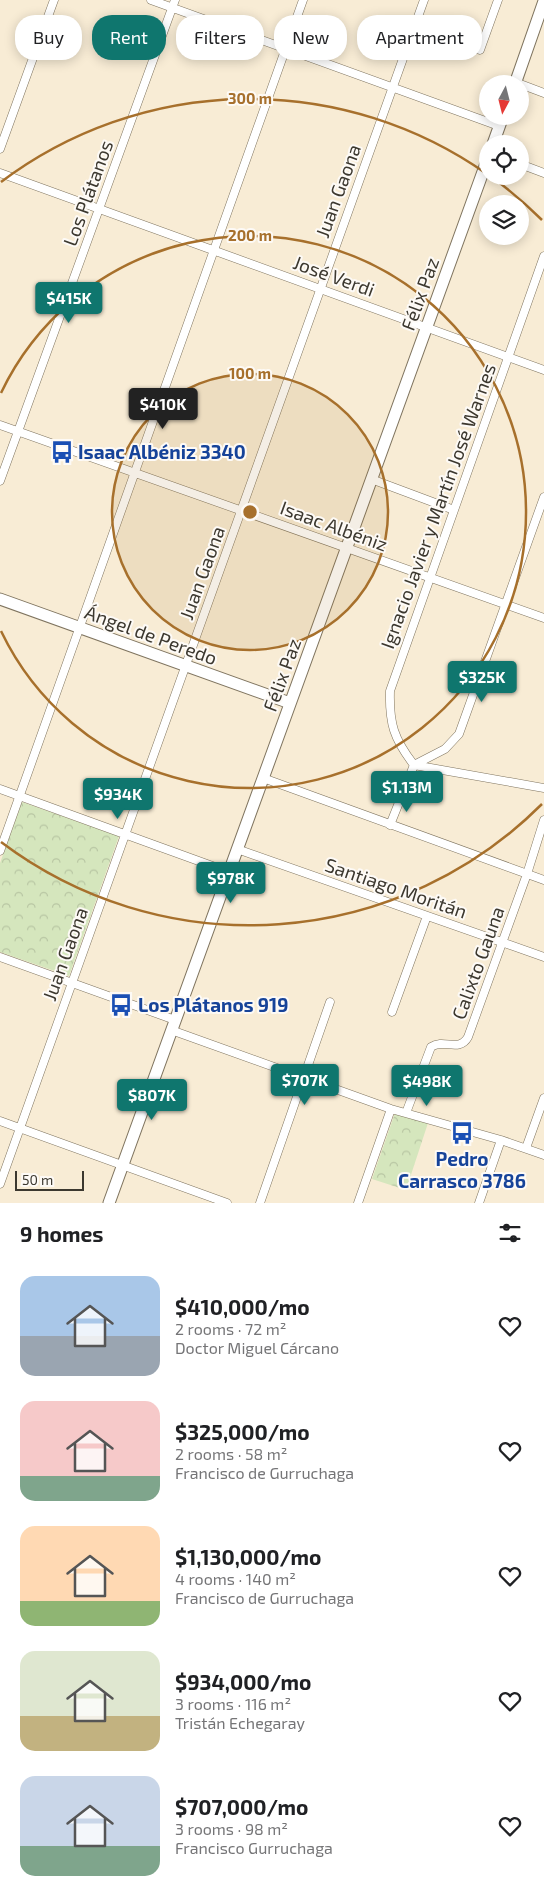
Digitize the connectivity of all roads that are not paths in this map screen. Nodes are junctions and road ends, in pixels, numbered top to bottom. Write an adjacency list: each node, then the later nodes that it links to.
1 (54, 0): 20 (street)
2 (151, 0): 7 (street)
3 (303, 0): 8 (street)
4 (424, 0): 9 (street, Juan Gaona)
5 (498, 0): 10 (street)
6 (544, 3): 15 (main road)
7 (173, 4): 11 (street); 25 (street, Los Plátanos)
8 (297, 15)
9 (419, 15)
10 (482, 44)
11 (274, 45)
12 (281, 60): 26 (street)
13 (315, 60): 16 (street)
14 (402, 60): 16 (street, Juan Gaona)
15 (520, 75)
16 (392, 88): 19 (street); 28 (street, Juan Gaona)
17 (529, 88): 18 (street)
18 (544, 93)
19 (479, 114)
20 (0, 150)
21 (529, 167): 23 (street)
22 (0, 173): 25 (street, José Verdi)
23 (544, 173)
24 (479, 183): 29 (main road, Félix Paz)
25 (99, 209): 26 (street, José Verdi); 33 (street, Los Plátanos)
26 (214, 250): 28 (street, José Verdi); 34 (street)
27 (544, 256): 30 (street, Ignacio Javier y Martín José Warnes)
28 (321, 288): 29 (street, José Verdi); 39 (street, Juan Gaona)
29 (426, 327): 30 (street, José Verdi); 35 (main road, Félix Paz)
30 (509, 356): 31 (street, José Verdi); 38 (street, Ignacio Javier y Martín José Warnes)
31 (544, 370)
32 (0, 425): 33 (street, Isaac Albéniz)
33 (18, 431): 34 (street, Isaac Albéniz); 36 (street, Los Plátanos)
34 (136, 473): 39 (street, Isaac Albéniz); 45 (street)
35 (371, 479): 38 (street); 40 (main road, Félix Paz)
36 (0, 481)
37 (544, 500): 43 (street)
38 (454, 510): 41 (street, Ignacio Javier y Martín José Warnes)
39 (241, 511): 40 (street, Isaac Albéniz); 46 (street, Juan Gaona)
40 (346, 548): 41 (street, Isaac Albéniz); 47 (main road, Félix Paz)
41 (430, 578): 43 (street, Isaac Albéniz); 48 (street, Ignacio Javier y Martín José Warnes)
42 (0, 599): 45 (main road, Ángel de Peredo)
43 (506, 605): 44 (street, Isaac Albéniz); 48 (street)
44 (544, 618)
45 (80, 628): 46 (main road, Ángel de Peredo); 52 (street)
46 (186, 666): 47 (main road, Ángel de Peredo); 55 (street, Juan Gaona)
47 (290, 703): 49 (main road, Félix Paz)
48 (414, 765): 50 (street); 54 (street)
49 (263, 778): 54 (street); 56 (main road, Félix Paz)
50 (544, 788)
51 (0, 789): 52 (street)
52 (20, 796): 55 (street); 57 (street)
53 (544, 820): 59 (street, Calixto Gauna)
54 (390, 826): 59 (street)
55 (125, 835): 58 (street); 65 (street, Juan Gaona)
56 (237, 849): 58 (main road, Félix Paz); 61 (street, Santiago Moritán)
57 (0, 852)
58 (228, 872): 68 (main road, Félix Paz)
59 (527, 874): 60 (street); 62 (street, Calixto Gauna)
60 (544, 880)
61 (427, 916): 62 (street, Santiago Moritán); 67 (street)
62 (502, 942): 64 (street, Santiago Moritán); 72 (street, Calixto Gauna)
63 (0, 957): 65 (street)
64 (544, 957)
65 (72, 982): 68 (street); 74 (street, Juan Gaona)
66 (330, 1002): 69 (street)
67 (392, 1012)
68 (173, 1025): 69 (street); 78 (main road, Félix Paz)
69 (303, 1078): 71 (street); 82 (street)
70 (544, 1098): 76 (street)
71 (391, 1109): 72 (street); 83 (street)
72 (406, 1113): 75 (street)
73 (0, 1121): 74 (street)
74 (20, 1128): 78 (street); 79 (street, Juan Gaona)
75 (502, 1140): 76 (street); 84 (street)
76 (526, 1148): 77 (street)
77 (544, 1155)
78 (122, 1165): 80 (main road, Félix Paz); 81 (street)
79 (0, 1184)
80 (109, 1203)
81 (227, 1203)
82 (260, 1203)
83 (358, 1203)
84 (479, 1203)

